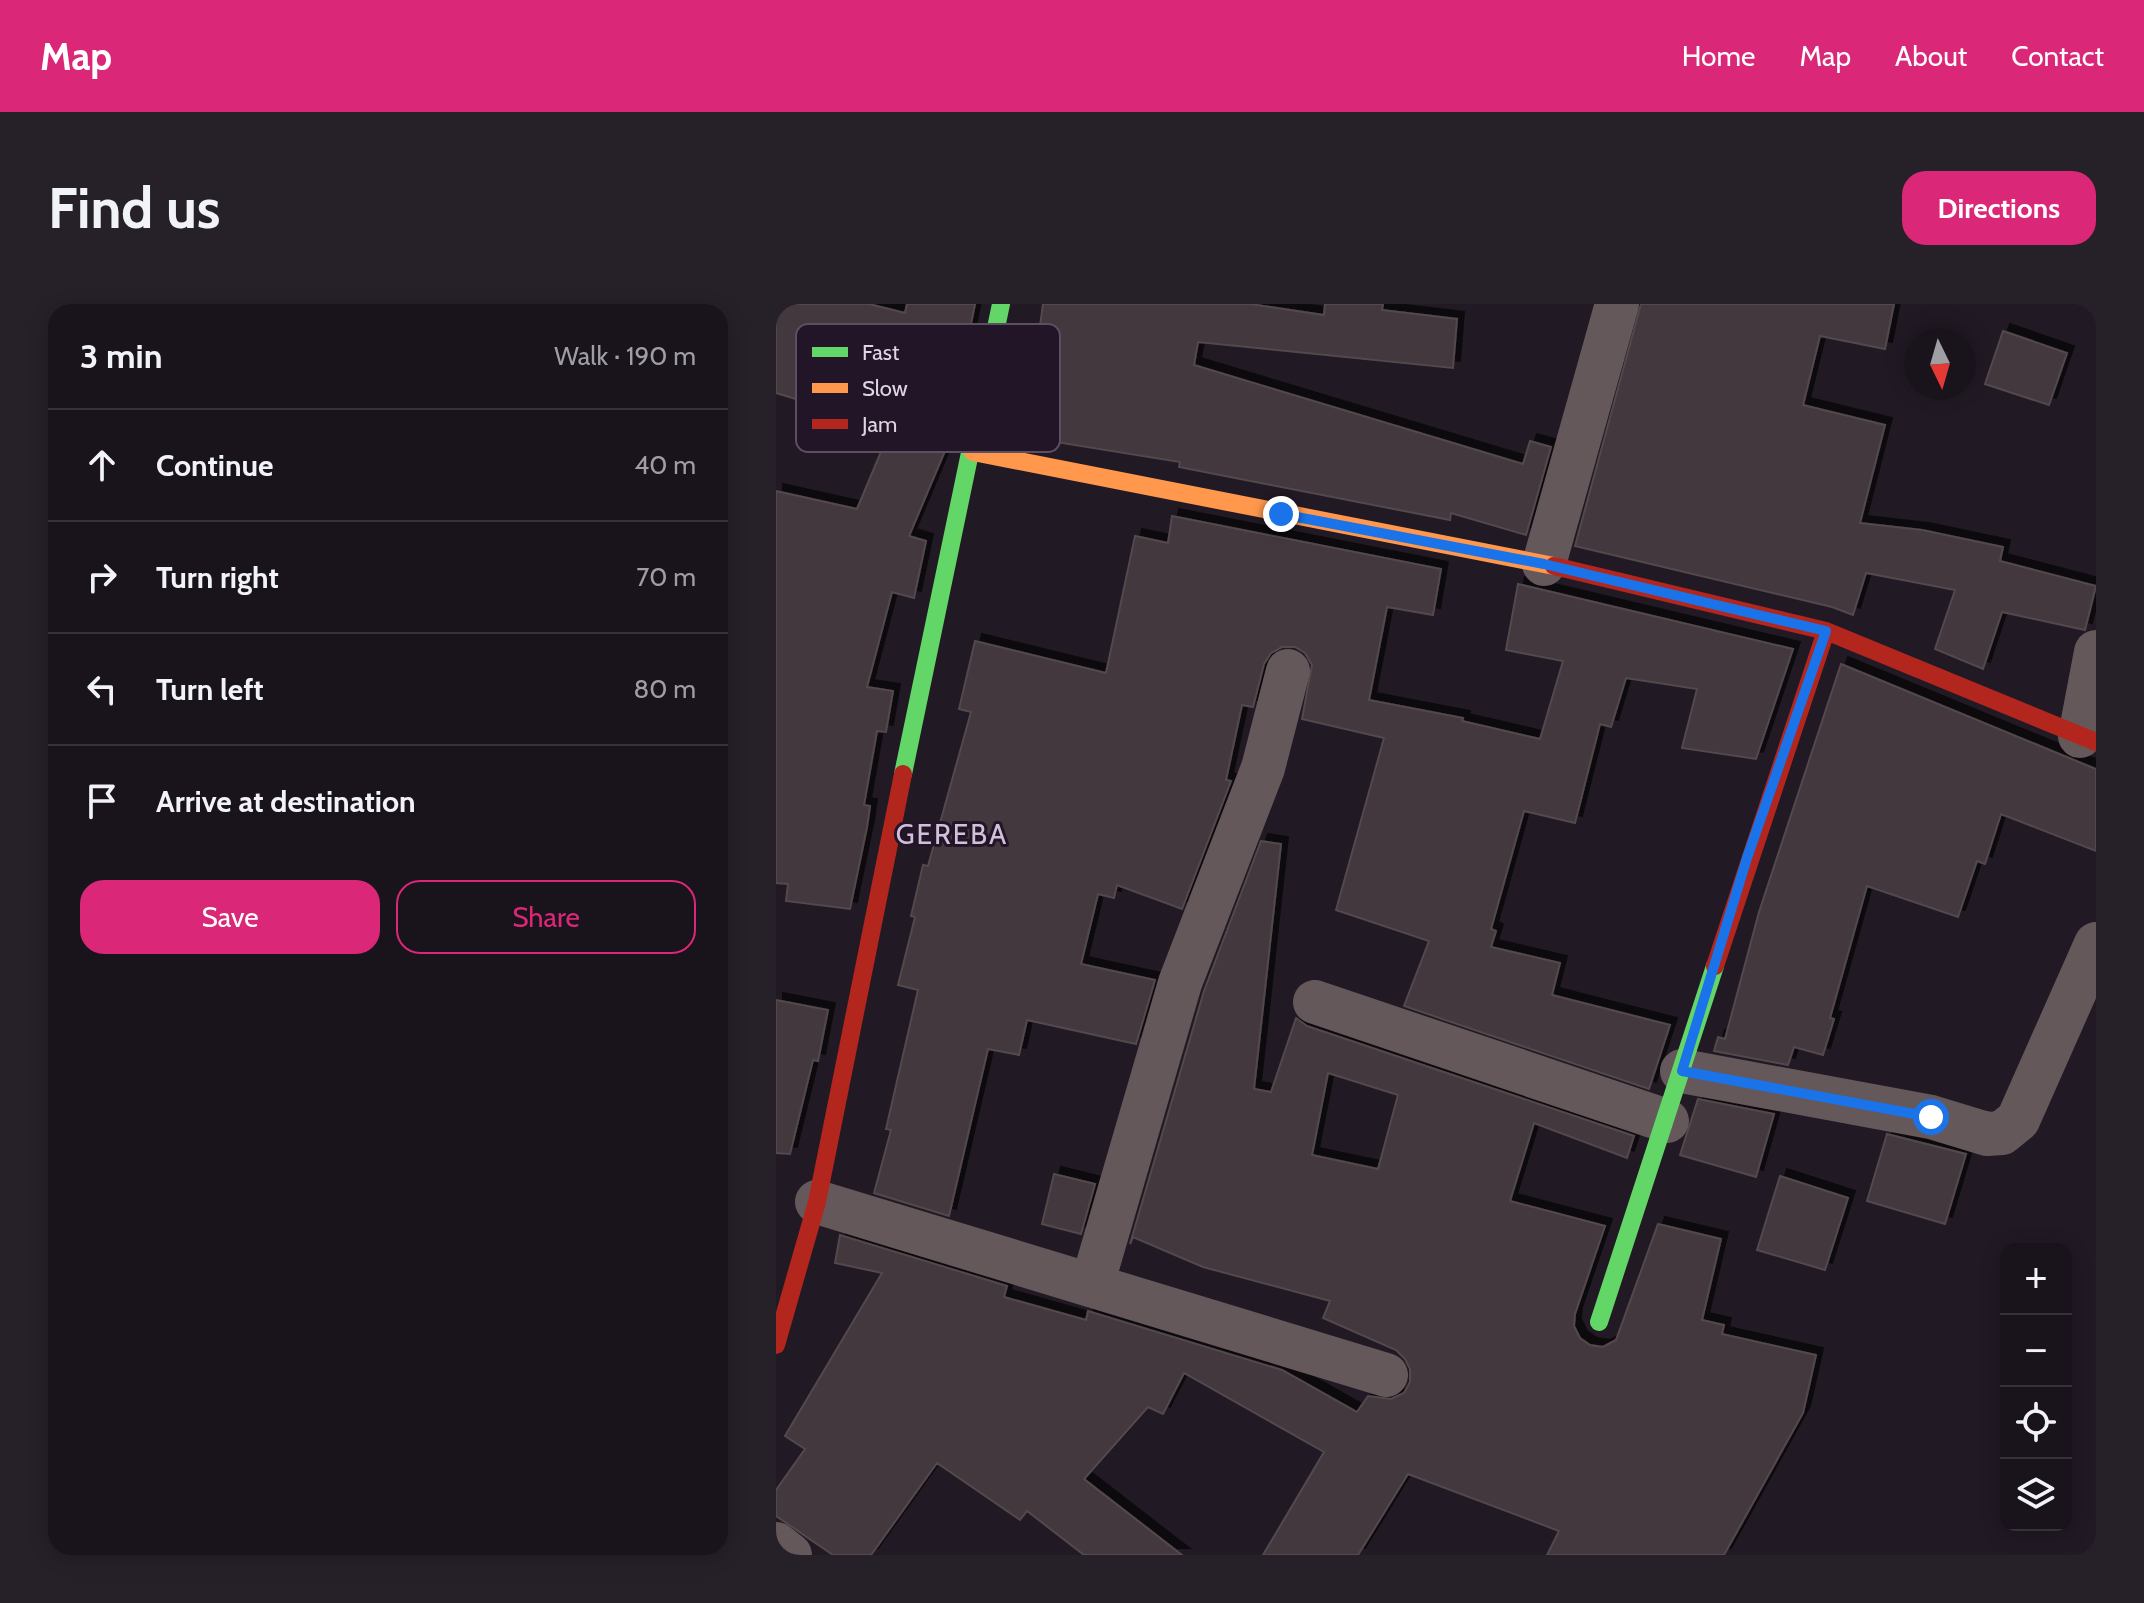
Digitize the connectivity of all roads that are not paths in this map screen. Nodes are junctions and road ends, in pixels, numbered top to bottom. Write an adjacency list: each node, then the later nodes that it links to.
1 (1001, 304): 3 (street)
2 (1617, 304): 5 (street)
3 (997, 324)
4 (973, 452): 5 (street); 14 (street)
5 (1544, 564): 6 (street)
6 (1826, 631): 9 (street); 12 (street)
7 (2096, 652): 9 (street)
8 (1288, 671): 15 (street)
9 (2088, 739)
10 (2096, 944): 12 (street)
11 (1315, 1002): 13 (street)
12 (1682, 1071): 13 (street)
13 (1667, 1121): 16 (street)
14 (817, 1202): 15 (street); 17 (street)
15 (1092, 1285): 18 (street)
16 (1599, 1322)
17 (776, 1345)
18 (1386, 1375)
19 (776, 1544): 20 (street)
20 (790, 1555)

